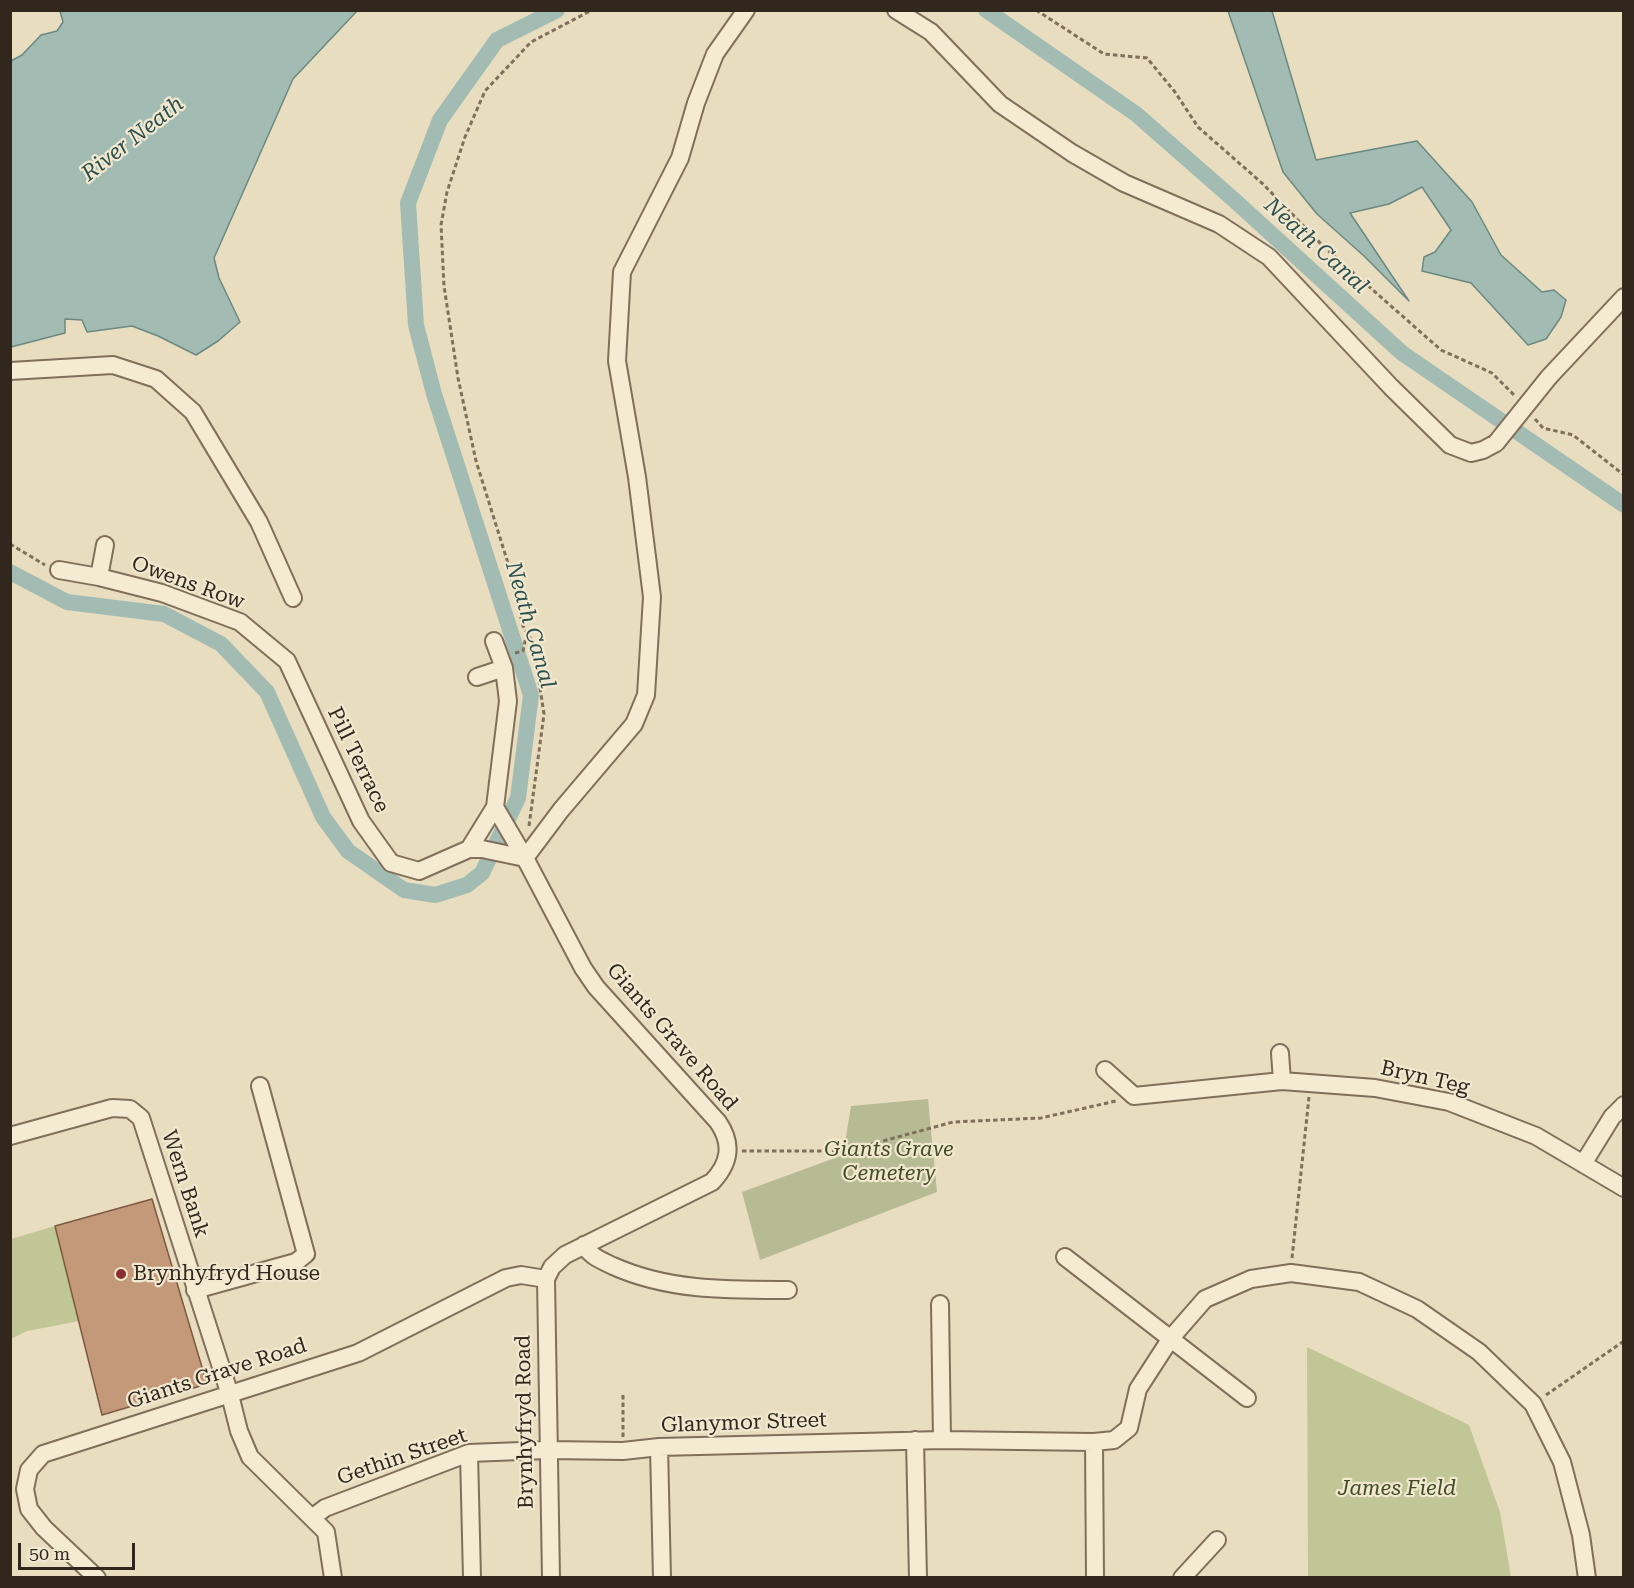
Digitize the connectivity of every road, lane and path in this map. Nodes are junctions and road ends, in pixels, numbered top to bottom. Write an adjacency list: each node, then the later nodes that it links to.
1 (592, 10): 15 (path)
2 (746, 10): 24 (street)
3 (896, 10): 5 (street, bridge)
4 (1036, 10): 7 (path)
5 (1623, 297)
6 (10, 371): 14 (street)
7 (1522, 404)
8 (1529, 412): 9 (path)
9 (1623, 475)
10 (10, 544): 12 (path)
11 (105, 545): 13 (street, Owens Row)
12 (59, 570): 13 (street, Owens Row)
13 (99, 577): 18 (street, Owens Row)
14 (293, 598)
15 (527, 632): 17 (path); 22 (path)
16 (494, 641): 19 (street)
17 (523, 651)
18 (287, 661): 23 (street, Pill Terrace)
19 (504, 668): 20 (street); 21 (street)
20 (477, 677)
21 (496, 810): 23 (street); 24 (street, Giants Grave Road)
22 (529, 827)
23 (476, 849): 24 (street)
24 (525, 858): 33 (street, Giants Grave Road)
25 (1280, 1053): 27 (street)
26 (1105, 1070): 30 (street)
27 (1282, 1081): 28 (street, Bryn Teg); 30 (street, Bryn Teg)
28 (1310, 1083): 34 (street, Bryn Teg); 39 (path)
29 (260, 1086): 40 (street)
30 (1134, 1096): 33 (path)
31 (1623, 1106): 34 (street)
32 (10, 1136): 40 (street, Wern Bank)
33 (728, 1151): 36 (street)
34 (1583, 1164): 35 (street, Bryn Teg)
35 (1623, 1188)
36 (584, 1245): 38 (street); 41 (street)
37 (1065, 1257): 43 (street)
38 (549, 1273): 46 (street, Giants Grave Road); 53 (street, Brynhyfryd Road)
39 (1291, 1273): 43 (street); 48 (street)
40 (195, 1290): 46 (street, Wern Bank)
41 (788, 1290)
42 (940, 1304): 50 (street)
43 (1171, 1338): 47 (street); 51 (street, Glanymor Street)
44 (1623, 1341): 48 (path)
45 (623, 1392): 54 (path)
46 (230, 1395): 56 (street, Wern Bank); 58 (street, Giants Grave Road)
47 (1247, 1398)
48 (1533, 1404): 66 (street)
49 (915, 1440): 50 (street, Glanymor Street); 52 (street, Glanymor Street); 63 (street)
50 (942, 1440): 51 (street, Glanymor Street)
51 (1094, 1442): 64 (street)
52 (659, 1447): 54 (street, Glanymor Street); 62 (street)
53 (548, 1450): 54 (street, Glanymor Street); 55 (street, Gethin Street); 61 (street, Brynhyfryd Road)
54 (623, 1451)
55 (469, 1454): 56 (street, Gethin Street); 60 (street)
56 (312, 1518): 59 (street, Wern Bank)
57 (1216, 1540): 65 (street)
58 (97, 1578)
59 (333, 1578)
60 (472, 1578)
61 (551, 1578)
62 (662, 1578)
63 (918, 1578)
64 (1095, 1578)
65 (1182, 1578)
66 (1587, 1578)

